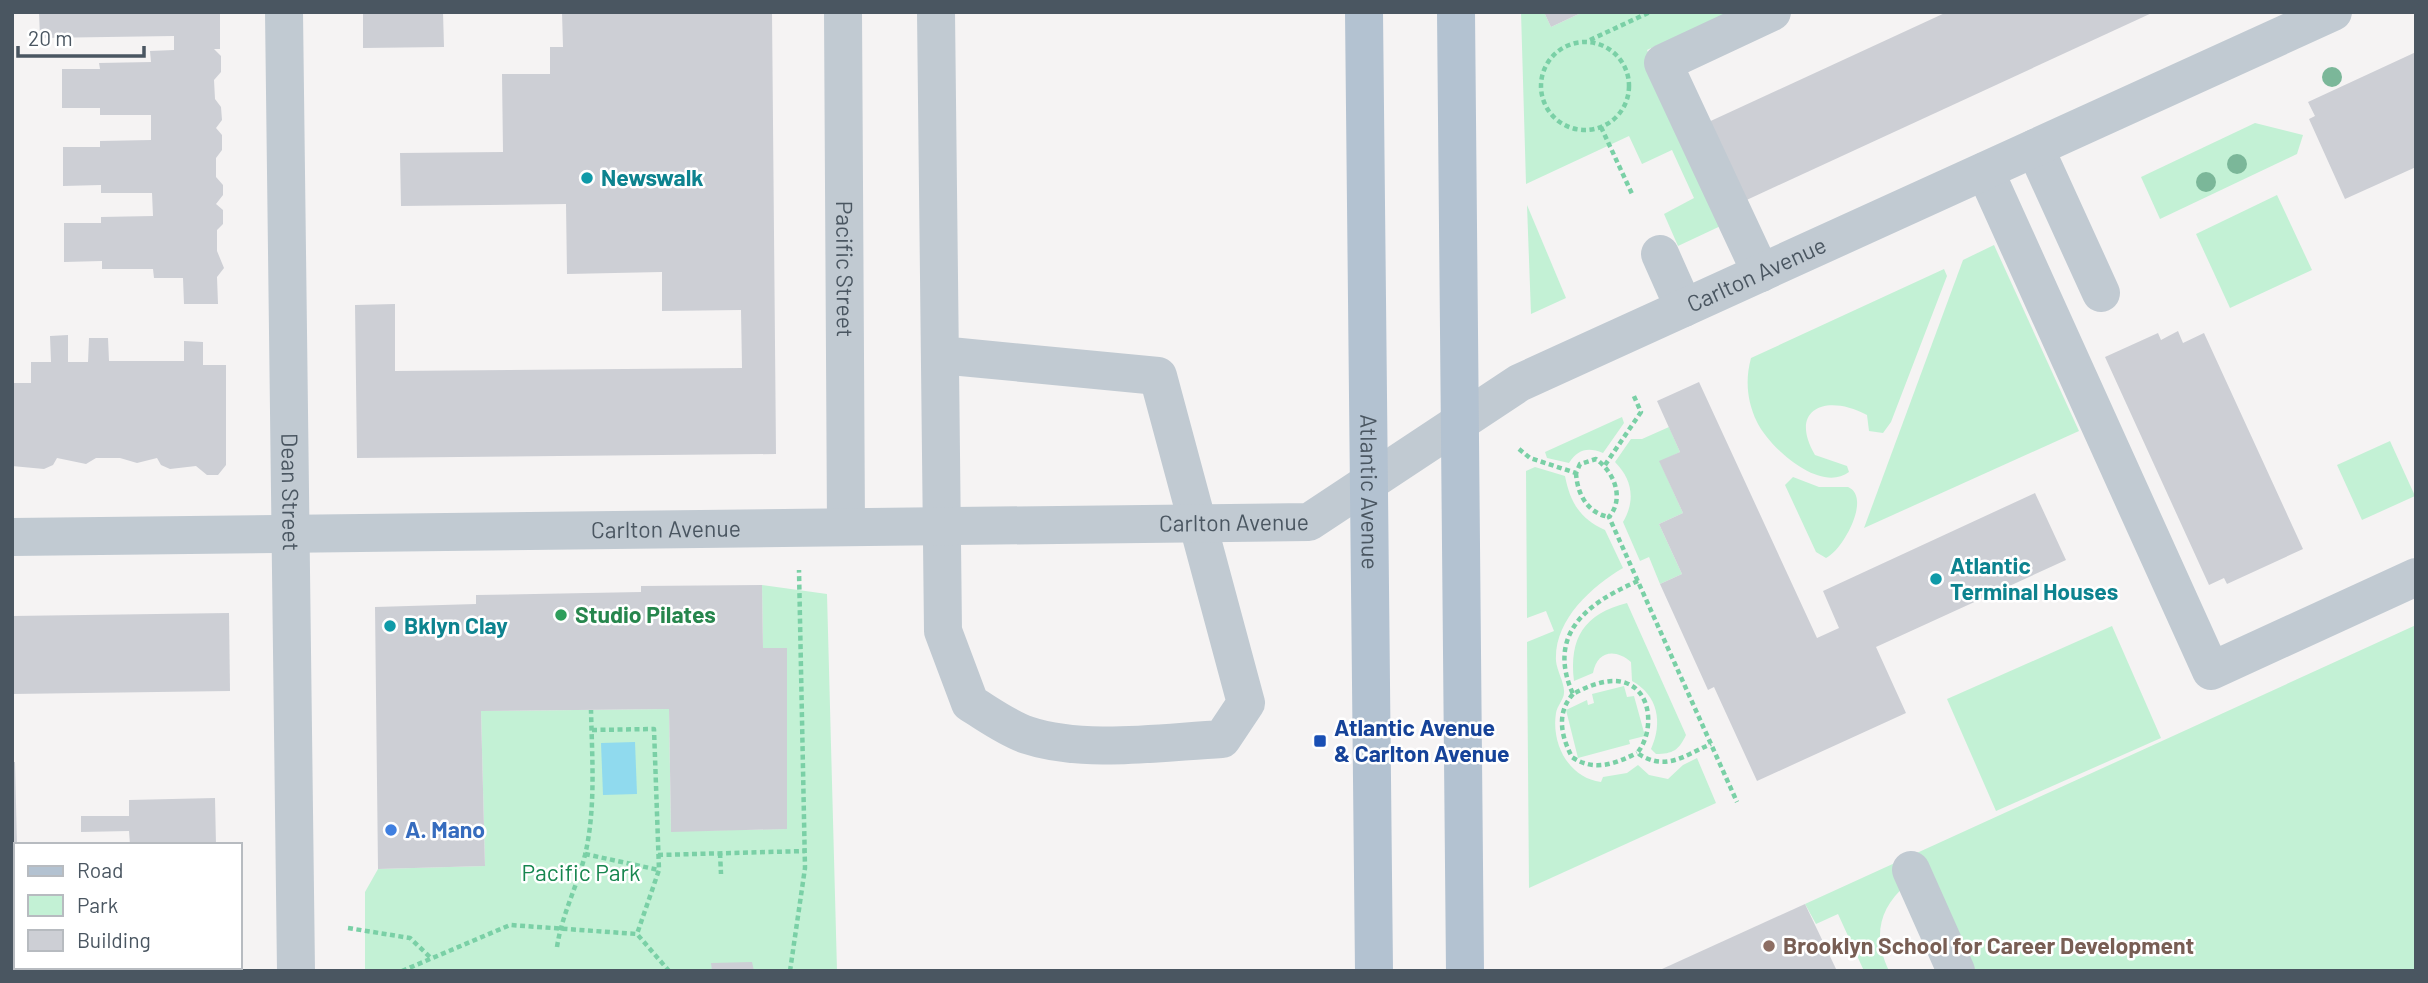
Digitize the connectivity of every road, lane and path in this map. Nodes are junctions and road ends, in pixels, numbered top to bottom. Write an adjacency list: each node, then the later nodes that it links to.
1 (285, 12): 27 (street, Dean Street)
2 (843, 12): 26 (street, Pacific Street)
3 (936, 12): 18 (street)
4 (1364, 12): 24 (main road, Atlantic Avenue)
5 (1456, 12): 20 (main road)
6 (1650, 12): 9 (path)
7 (1772, 12): 15 (street)
8 (2333, 12): 11 (street, Carlton Avenue)
9 (1588, 42): 10 (path); 10 (path)
10 (1601, 127): 13 (path)
11 (2035, 148): 12 (street, Carlton Avenue); 16 (street)
12 (1985, 171): 15 (street, Carlton Avenue); 30 (street)
13 (1633, 196)
14 (1660, 254): 17 (street)
15 (1761, 272): 17 (street, Carlton Avenue)
16 (2101, 293)
17 (1684, 308): 20 (street, Carlton Avenue)
18 (940, 355): 18 (street)
19 (1633, 394): 22 (path)
20 (1461, 421): 24 (street, Carlton Avenue); 55 (main road)
21 (1519, 449): 23 (path)
22 (1605, 466): 23 (path); 25 (path)
23 (1576, 472): 25 (path)
24 (1370, 484): 26 (street, Carlton Avenue); 54 (main road, Atlantic Avenue)
25 (1609, 517): 31 (path)
26 (846, 527): 27 (street, Carlton Avenue)
27 (291, 536): 28 (street, Carlton Avenue); 50 (street, Dean Street)
28 (12, 537)
29 (799, 569): 38 (path)
30 (2416, 577)
31 (1638, 581): 32 (path); 35 (path)
32 (1573, 694): 36 (path); 36 (path)
33 (591, 710): 34 (path)
34 (592, 730): 40 (path); 41 (path)
35 (1711, 744): 36 (path); 37 (path)
36 (1637, 753)
37 (1737, 802)
38 (805, 851): 39 (path); 53 (path)
39 (720, 853): 41 (path); 44 (path)
40 (585, 854): 42 (path); 45 (path)
41 (658, 855): 42 (path)
42 (659, 870): 47 (path)
43 (1911, 870): 56 (street)
44 (721, 874)
45 (560, 926): 47 (path); 48 (path); 49 (path)
46 (348, 928): 49 (path)
47 (637, 934): 52 (path)
48 (557, 947)
49 (431, 958): 51 (path)
50 (296, 971)
51 (402, 971)
52 (669, 971)
53 (790, 971)
54 (1374, 971)
55 (1465, 971)
56 (1956, 971)

